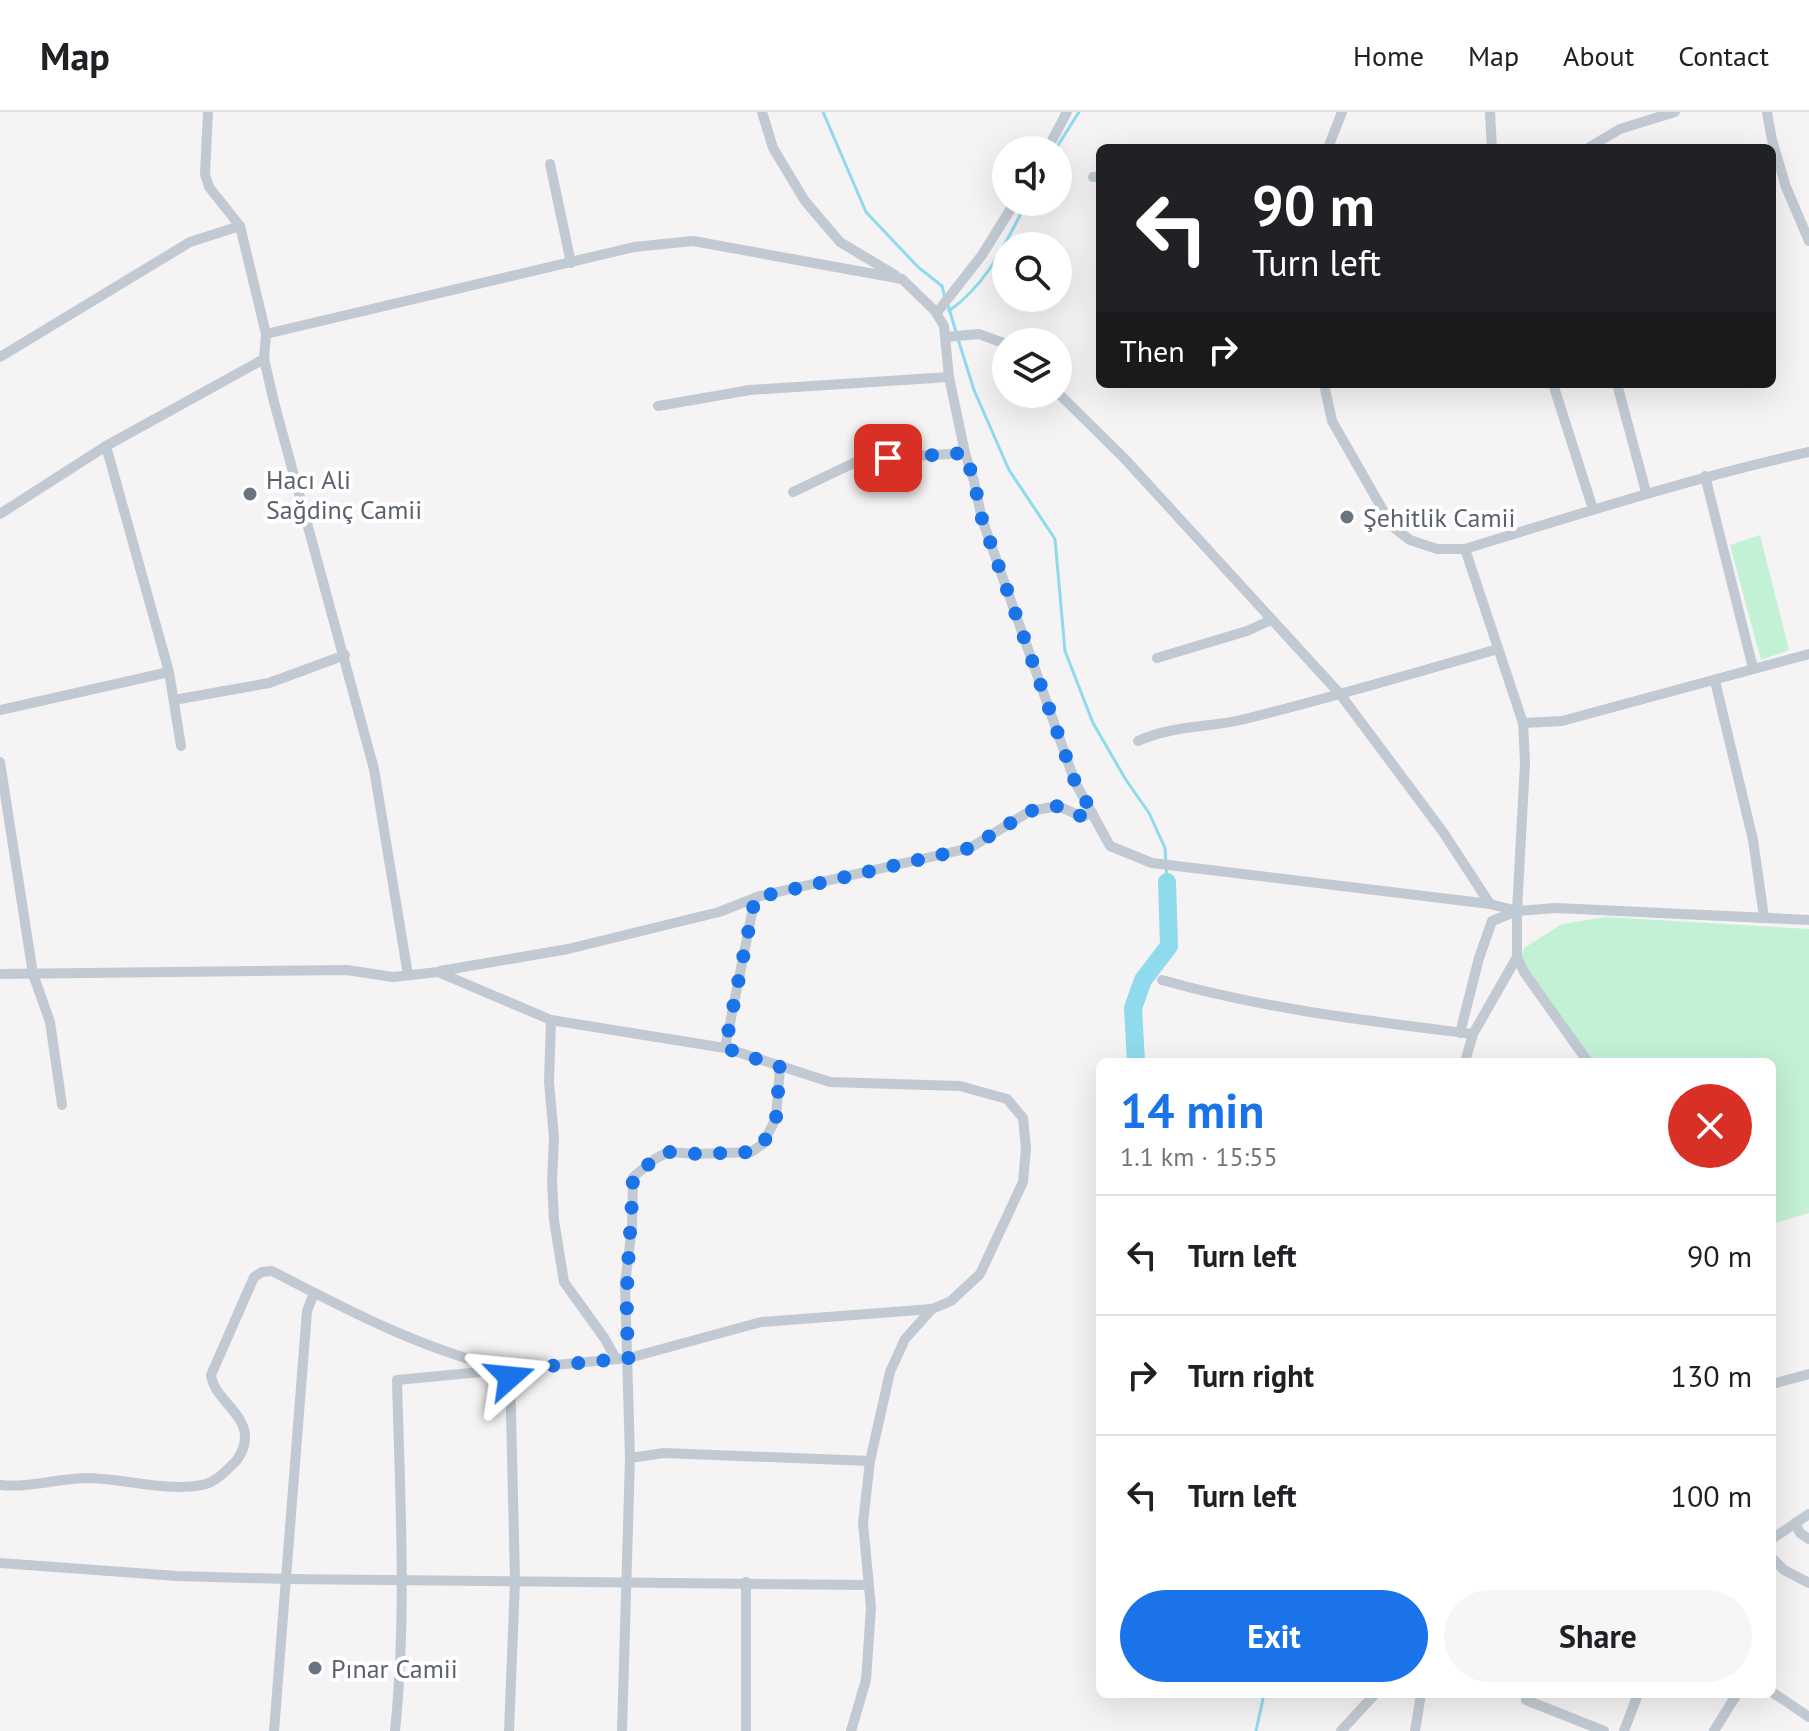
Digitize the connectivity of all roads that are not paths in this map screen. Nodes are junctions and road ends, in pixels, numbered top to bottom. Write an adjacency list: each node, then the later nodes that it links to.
1 (208, 112): 16 (street)
2 (762, 112): 19 (street)
3 (1342, 112): 9 (street)
4 (1490, 112): 10 (street)
5 (1675, 112): 11 (street)
6 (1767, 112): 12 (street)
7 (1066, 113): 8 (street)
8 (1054, 136)
9 (1330, 144)
10 (1492, 144)
11 (1595, 144)
12 (1773, 144)
13 (1776, 153): 17 (street)
14 (550, 164): 18 (street)
15 (1006, 216): 20 (street)
16 (240, 226): 22 (street); 24 (street)
17 (1809, 241)
18 (571, 263): 19 (street); 22 (street)
19 (902, 279): 20 (street)
20 (937, 311): 21 (street)
21 (947, 333): 23 (street); 26 (street)
22 (266, 334): 25 (street)
23 (992, 339)
24 (0, 357)
25 (264, 359): 32 (street); 44 (street)
26 (949, 377): 30 (street); 34 (street)
27 (1325, 388): 40 (street)
28 (1554, 388): 38 (street)
29 (1618, 388): 37 (street)
30 (658, 406)
31 (1072, 407): 41 (street)
32 (106, 446): 39 (street); 47 (street)
33 (1809, 452): 35 (street)
34 (965, 453): 36 (street); 56 (street)
35 (1705, 476): 37 (street); 46 (street)
36 (793, 492)
37 (1646, 492): 38 (street)
38 (1593, 509): 40 (street)
39 (0, 514)
40 (1465, 549): 42 (street)
41 (1271, 620): 45 (street); 49 (street)
42 (1498, 649): 49 (street); 52 (street)
43 (1809, 654): 46 (street)
44 (345, 655): 50 (street); 66 (street)
45 (1157, 658)
46 (1753, 668): 48 (street)
47 (169, 672): 50 (street); 51 (street)
48 (1715, 681): 52 (street); 60 (street)
49 (1340, 694): 53 (street); 58 (street)
50 (174, 700): 54 (street)
51 (0, 710)
52 (1523, 723): 59 (street)
53 (1138, 741)
54 (181, 746)
55 (0, 762): 65 (street)
56 (1092, 812): 57 (street); 58 (street)
57 (755, 898): 63 (street); 71 (street)
58 (1490, 904): 59 (street)
59 (1517, 911): 60 (street); 62 (street); 69 (street)
60 (1764, 917): 61 (street)
61 (1809, 920)
62 (1517, 957): 70 (street); 73 (street)
63 (438, 972): 66 (street); 68 (street)
64 (0, 974): 65 (street)
65 (33, 974): 66 (street); 75 (street)
66 (408, 975)
67 (1162, 980): 69 (street)
68 (551, 1020): 71 (street); 79 (street)
69 (1460, 1033): 70 (street)
70 (1473, 1034): 72 (street)
71 (725, 1048): 74 (street)
72 (1466, 1058)
73 (1585, 1058)
74 (780, 1067): 77 (street); 78 (street)
75 (62, 1105)
76 (314, 1293): 80 (street); 85 (street); 92 (street)
77 (932, 1309): 78 (street); 84 (street)
78 (629, 1358): 79 (street); 83 (street)
79 (616, 1359): 80 (street)
80 (510, 1370): 93 (street); 94 (street)
81 (1809, 1374): 82 (street)
82 (1776, 1383)
83 (630, 1458): 84 (street); 96 (street)
84 (870, 1461): 98 (street)
85 (0, 1485)
86 (1809, 1514): 87 (street)
87 (1795, 1523): 88 (street); 89 (street)
88 (1776, 1536)
89 (1809, 1539)
90 (1776, 1562): 97 (street)
91 (0, 1563): 92 (street)
92 (286, 1579): 93 (street); 106 (street)
93 (402, 1580): 94 (street); 107 (street)
94 (515, 1581): 96 (street); 108 (street)
95 (746, 1582): 96 (street); 98 (street); 110 (street)
96 (627, 1583): 109 (street)
97 (1809, 1583)
98 (869, 1585): 111 (street)
99 (1776, 1695): 105 (street)
100 (1371, 1698): 112 (street)
101 (1420, 1698): 113 (street)
102 (1526, 1698): 114 (street)
103 (1636, 1698): 115 (street)
104 (1735, 1698): 116 (street)
105 (1809, 1717)
106 (274, 1731)
107 (395, 1731)
108 (509, 1731)
109 (622, 1731)
110 (746, 1731)
111 (851, 1731)
112 (1341, 1731)
113 (1415, 1731)
114 (1604, 1731)
115 (1624, 1731)
116 (1714, 1731)

